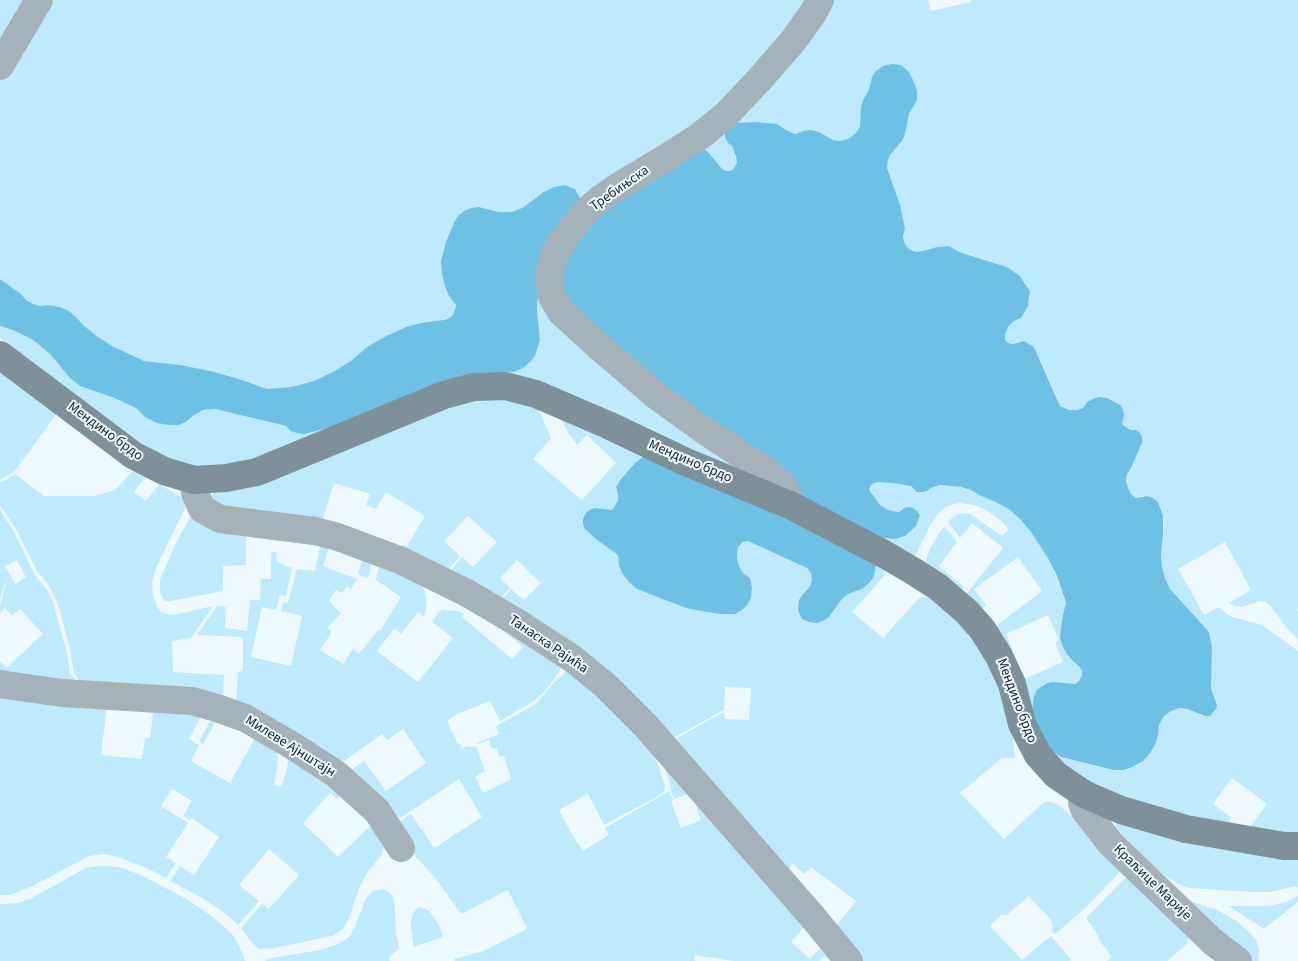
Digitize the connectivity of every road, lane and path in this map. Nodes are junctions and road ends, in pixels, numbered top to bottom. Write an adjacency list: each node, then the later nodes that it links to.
1 (39, 0): 3 (street)
2 (820, 0): 6 (street, Требињска)
3 (0, 66)
4 (0, 355): 5 (street, Мендино брдо)
5 (194, 480): 6 (street, Мендино брдо); 11 (street, Танаска Рајића)
6 (792, 506): 8 (street, Мендино брдо)
7 (0, 684): 10 (street, Милеве Ајнштајн)
8 (1084, 794): 9 (street, Мендино брдо); 12 (street, Краљице Марије)
9 (1298, 846)
10 (401, 848)
11 (849, 961)
12 (1238, 961)

